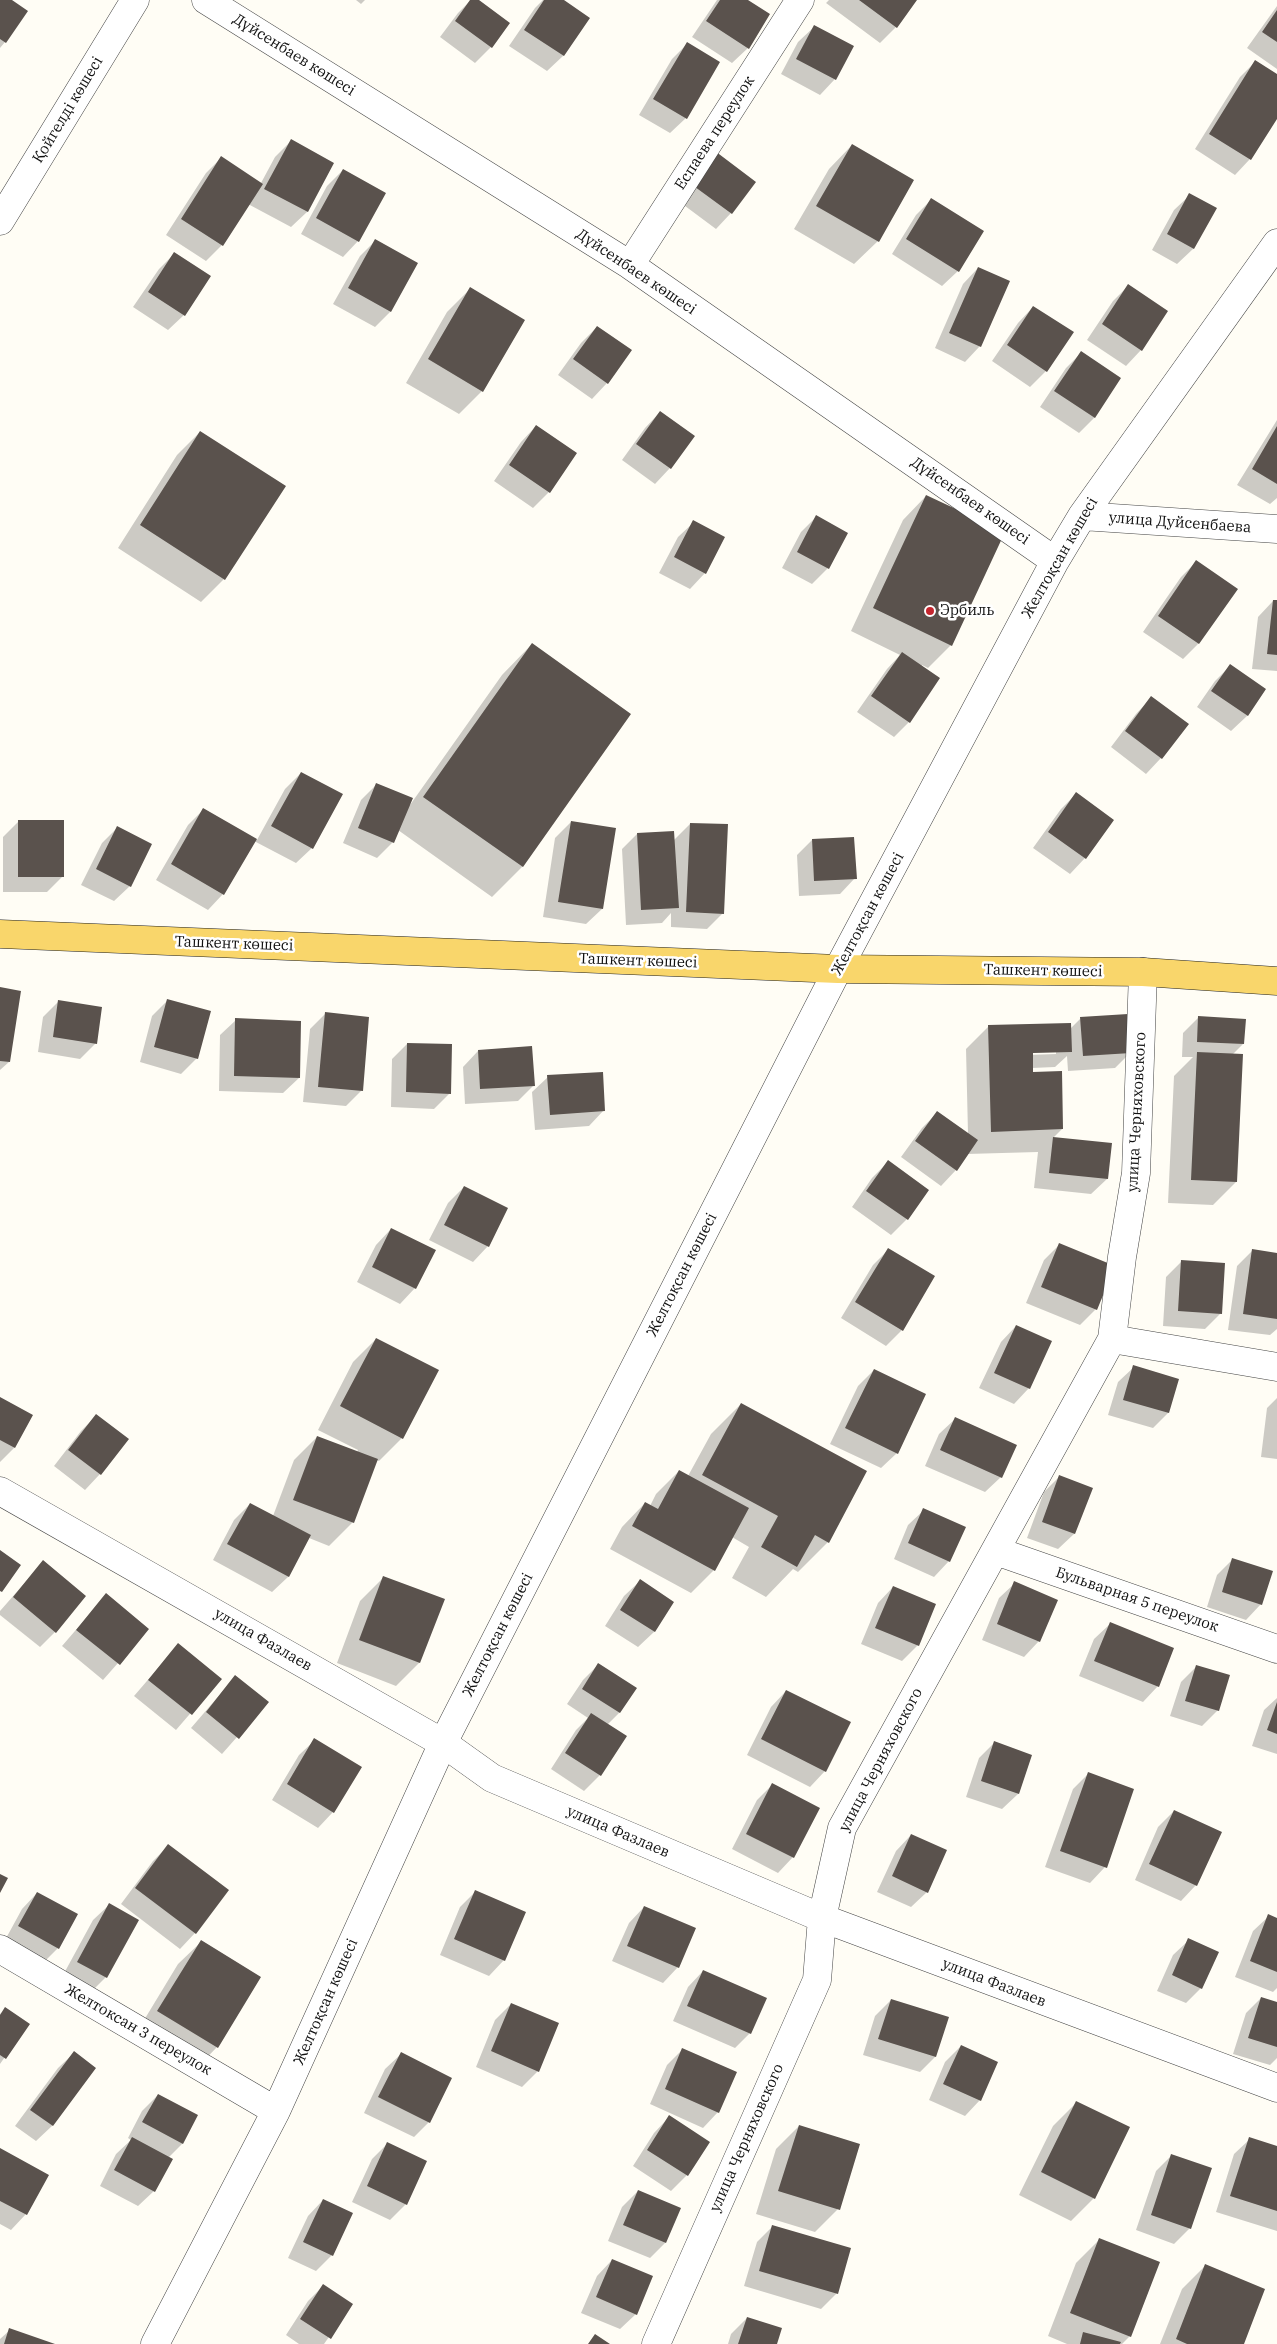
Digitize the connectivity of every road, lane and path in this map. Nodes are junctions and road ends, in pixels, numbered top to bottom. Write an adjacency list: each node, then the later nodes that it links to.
1 (135, 0): 4 (street, Қойгелді көшесі)
2 (206, 0): 6 (street, Дүйсенбаев көшесі)
3 (800, 0): 6 (street, Еспаева переулок)
4 (0, 221)
5 (1277, 244): 7 (street, Желтоқсан көшесі)
6 (630, 265): 9 (street, Дүйсенбаев көшесі)
7 (1082, 516): 8 (street, улица Дуйсенбаева); 9 (street, Желтоқсан көшесі)
8 (1277, 529)
9 (1055, 560): 11 (street, Желтоқсан көшесі)
10 (0, 934): 11 (main road, Ташкент көшесі)
11 (838, 969): 12 (main road, Ташкент көшесі); 19 (street, Желтоқсан көшесі)
12 (1143, 972): 13 (main road, Ташкент көшесі); 14 (street, улица Черняховского)
13 (1277, 981)
14 (1112, 1339): 15 (street); 17 (street, улица Черняховского)
15 (1277, 1367)
16 (0, 1491): 19 (street, улица Фазлаев)
17 (996, 1551): 18 (street, Бульварная 5 переулок); 20 (street, улица Черняховского)
18 (1277, 1649)
19 (443, 1743): 20 (street, улица Фазлаев); 23 (street, Желтоқсан көшесі)
20 (822, 1918): 22 (street, улица Фазлаев); 25 (street, улица Черняховского)
21 (0, 1949): 23 (street, Желтоксан 3 переулок)
22 (1277, 2088)
23 (276, 2111): 24 (street, Желтоқсан көшесі)
24 (155, 2344)
25 (656, 2344)

